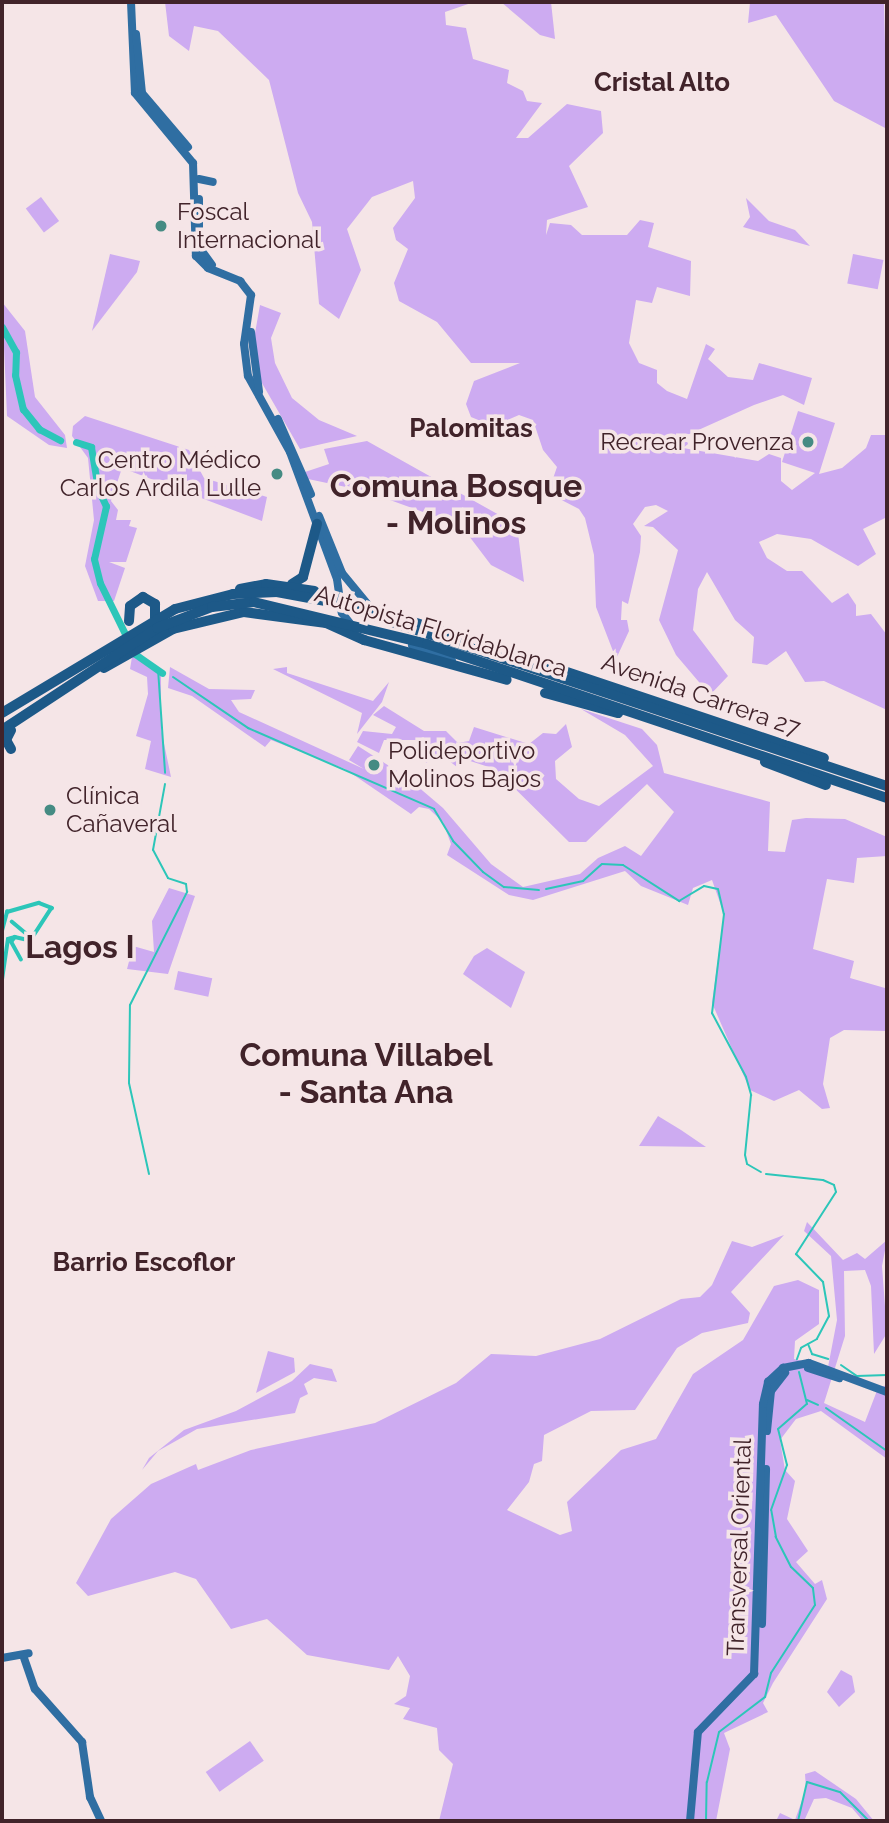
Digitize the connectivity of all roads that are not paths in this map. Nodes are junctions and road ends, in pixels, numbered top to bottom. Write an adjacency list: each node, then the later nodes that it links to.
1 (133, 2): 3 (main road); 4 (main road)
2 (131, 106): 3 (main road)
3 (146, 107): 6 (main road)
4 (199, 178): 5 (main road); 9 (main road)
5 (213, 182)
6 (317, 524): 7 (highway); 19 (main road)
7 (284, 585): 8 (highway, Avenida Carrera 27); 9 (highway, Avenida Carrera 27)
8 (219, 596): 12 (highway, Autopista Floridablanca); 14 (highway, Autopista Floridablanca)
9 (372, 608): 15 (highway, Avenida Carrera 27)
10 (299, 610): 11 (highway); 16 (highway, Autopista Floridablanca); 17 (highway, Autopista Floridablanca)
11 (244, 612): 16 (highway); 19 (highway, Avenida Carrera 27)
12 (155, 618): 13 (highway); 16 (highway, Autopista Floridablanca)
13 (129, 621)
14 (424, 634): 15 (highway); 22 (highway, Autopista Floridablanca)
15 (449, 634): 21 (highway, Avenida Carrera 27)
16 (143, 635): 18 (highway, Autopista Floridablanca)
17 (443, 650): 20 (highway); 29 (highway, Autopista Floridablanca)
18 (110, 656): 23 (highway, Autopista Floridablanca); 24 (highway, Autopista Floridablanca)
19 (457, 664): 20 (highway, Avenida Carrera 27)
20 (482, 672): 29 (highway, Avenida Carrera 27)
21 (613, 688): 22 (highway); 27 (highway, Avenida Carrera 27)
22 (643, 706): 28 (highway, Autopista Floridablanca)
23 (2, 713)
24 (7, 730): 25 (highway, Autopista Floridablanca); 26 (highway)
25 (2, 736)
26 (11, 749)
27 (885, 779)
28 (887, 786)
29 (885, 800)
30 (887, 1394): 33 (main road, Transversal Oriental)
31 (2, 1658): 32 (main road)
32 (102, 1821)
33 (692, 1821)

